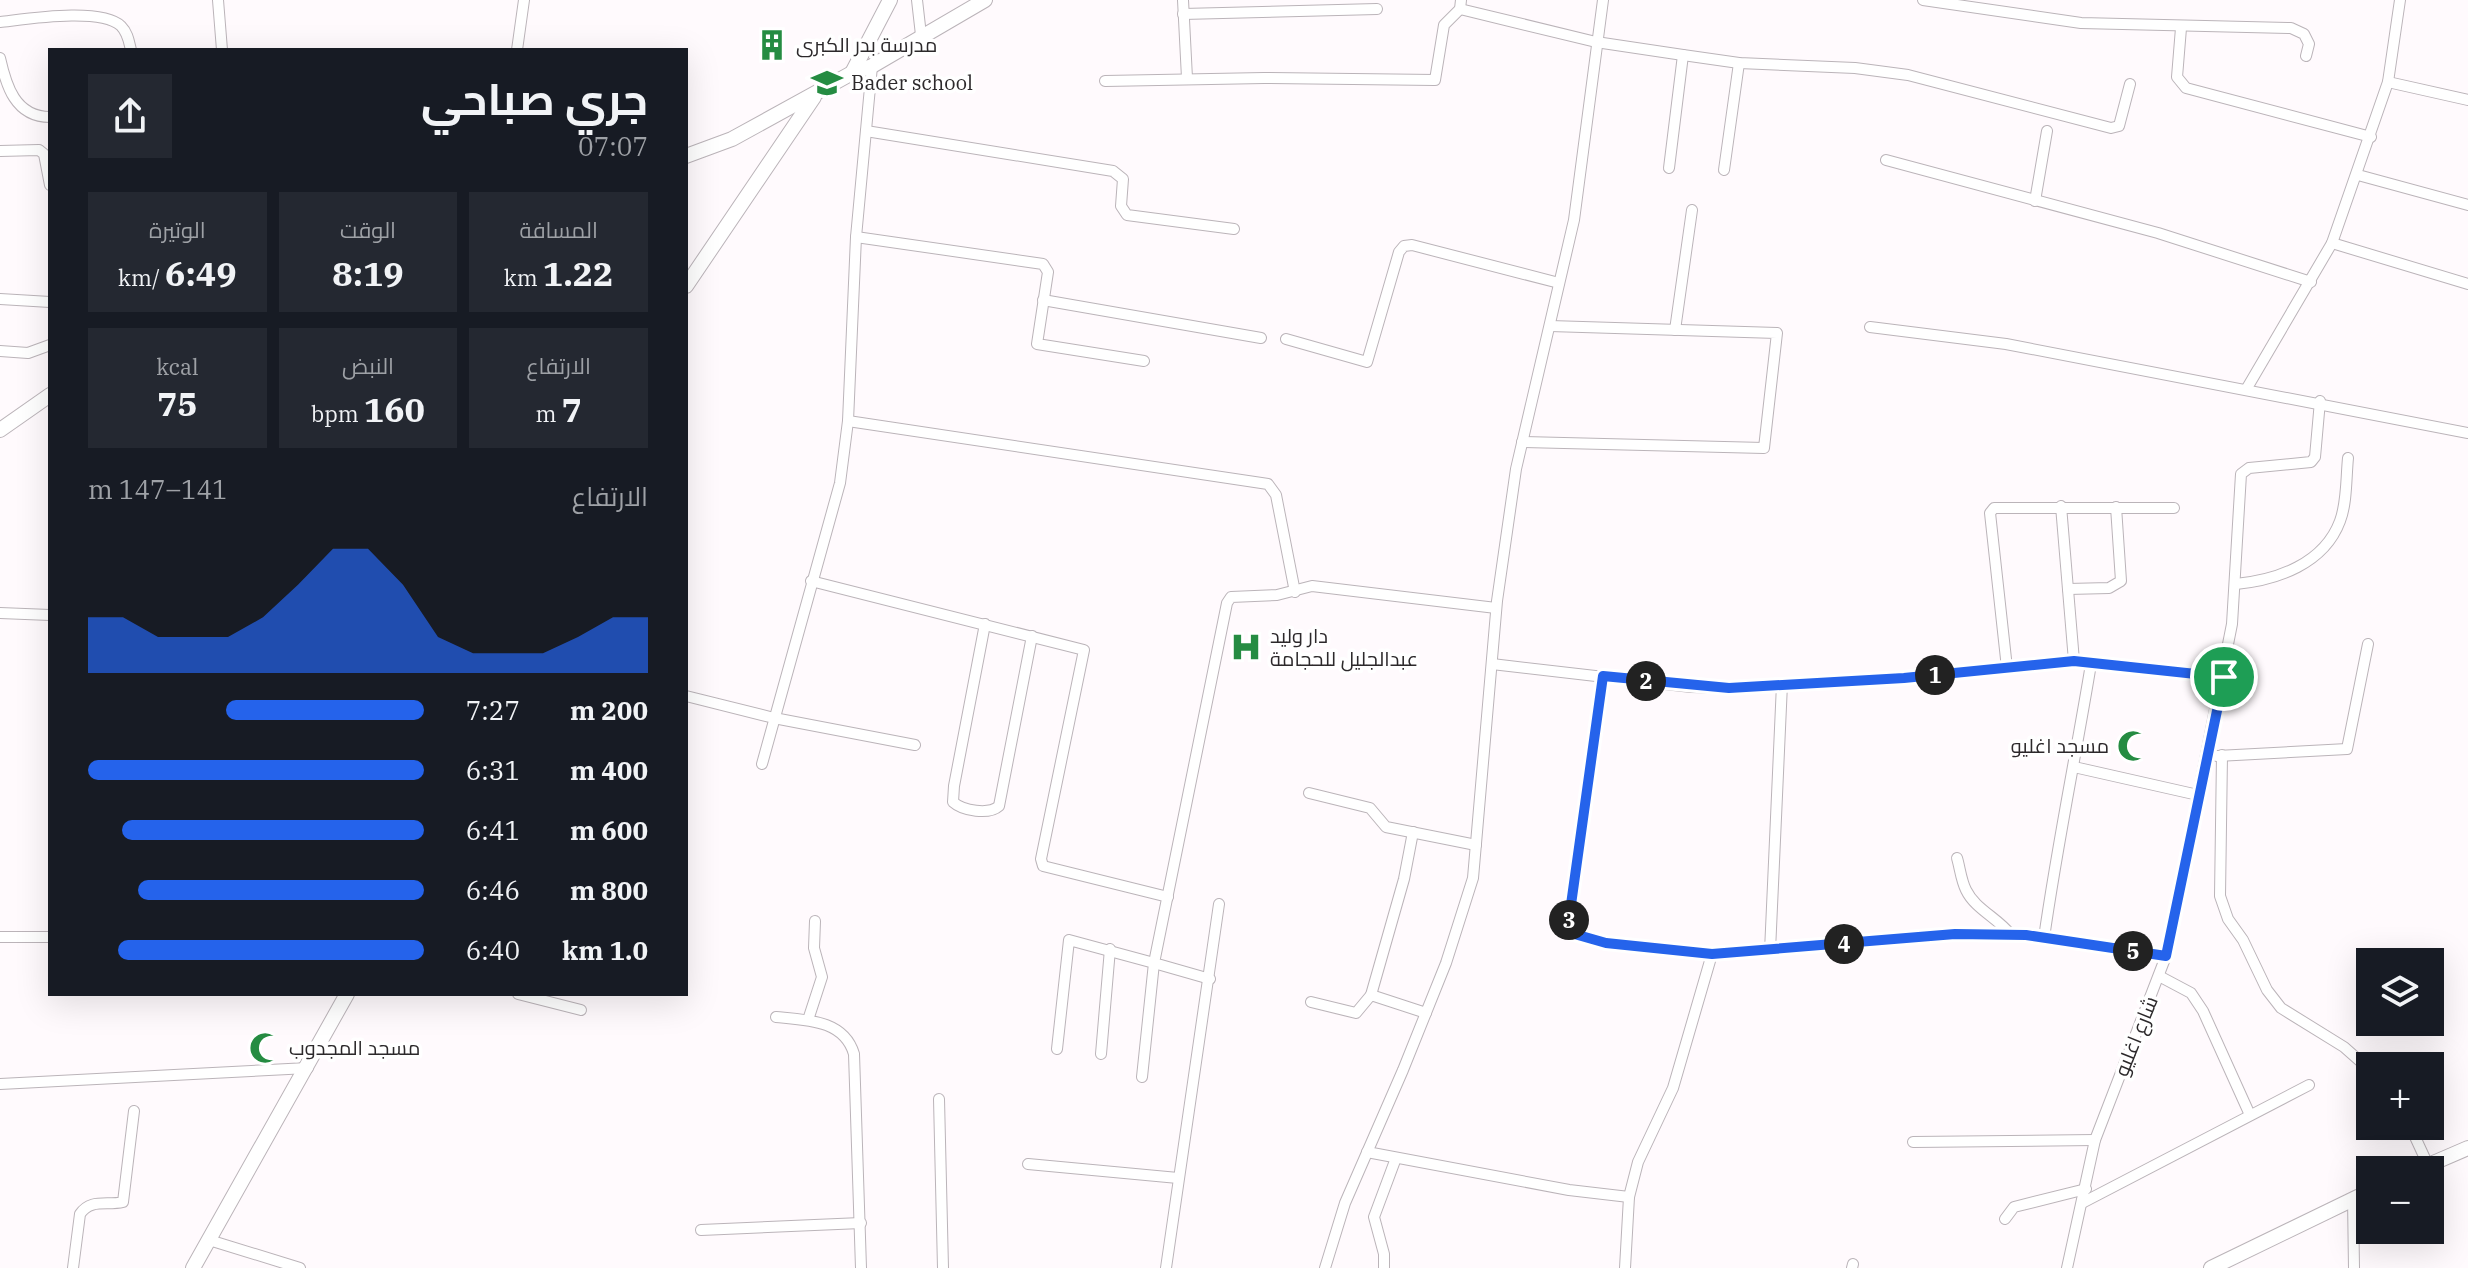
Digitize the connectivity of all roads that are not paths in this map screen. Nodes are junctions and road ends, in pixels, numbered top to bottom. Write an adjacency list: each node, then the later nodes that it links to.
1 (218, 0): 18 (street)
2 (524, 0): 19 (street)
3 (890, 0): 25 (street)
4 (917, 0): 15 (street)
5 (985, 0): 15 (street)
6 (1183, 0): 12 (street)
7 (1603, 0): 16 (street)
8 (1923, 0): 14 (street)
9 (2400, 0): 28 (street)
10 (1460, 4): 16 (street); 26 (street)
11 (1377, 9): 12 (street)
12 (1183, 14): 26 (street)
13 (0, 22): 17 (street)
14 (2181, 28): 21 (street); 35 (street)
15 (921, 35): 24 (street)
16 (1596, 42): 20 (street); 51 (street)
17 (130, 48)
18 (222, 48)
19 (517, 48)
20 (1683, 55): 23 (street); 39 (street)
21 (2306, 56)
22 (0, 58): 32 (street)
23 (1739, 63): 29 (street); 40 (street)
24 (872, 66): 25 (street); 33 (street)
25 (852, 73): 30 (street)
26 (1187, 78): 27 (street)
27 (1105, 81)
28 (2388, 82): 31 (street); 35 (street)
29 (2130, 84)
30 (816, 94): 37 (street); 50 (street)
31 (2468, 100)
32 (48, 117)
33 (866, 131): 46 (street); 47 (street)
34 (2047, 131): 43 (street)
35 (2371, 137): 42 (street)
36 (0, 151): 41 (street)
37 (688, 155)
38 (1886, 160): 43 (street)
39 (1669, 168)
40 (1724, 170)
41 (48, 175)
42 (2358, 175): 44 (street); 48 (street)
43 (2035, 201): 49 (street)
44 (2468, 205)
45 (1692, 210): 58 (street)
46 (1234, 229)
47 (856, 237): 54 (street); 67 (street)
48 (2332, 243): 49 (street); 52 (street)
49 (2311, 282): 64 (street)
50 (688, 283)
51 (1559, 283): 56 (street); 60 (street)
52 (2468, 284)
53 (0, 299): 55 (street)
54 (1043, 300): 59 (street); 63 (street)
55 (48, 302)
56 (1550, 326): 58 (street); 70 (street)
57 (1870, 327): 64 (street)
58 (1675, 330): 70 (street)
59 (1261, 338)
60 (1286, 339)
61 (48, 346): 62 (street)
62 (0, 351)
63 (1144, 361)
64 (2247, 388): 66 (street)
65 (48, 396): 68 (street)
66 (2320, 401): 69 (street); 76 (street, شارع اغليو)
67 (848, 421): 75 (street); 78 (street)
68 (0, 430)
69 (2468, 433)
70 (1522, 442): 79 (street)
71 (2348, 458): 76 (street)
72 (2061, 506): 73 (street); 77 (street); 88 (street)
73 (2116, 507): 74 (street); 77 (street)
74 (2174, 508)
75 (811, 581): 82 (street); 93 (street)
76 (2236, 584): 90 (street, شارع اغليو)
77 (2068, 589): 85 (street)
78 (1295, 592): 79 (street); 104 (street)
79 (1496, 608): 86 (street)
80 (0, 613): 81 (street)
81 (48, 615)
82 (985, 624): 83 (street); 83 (street)
83 (1032, 636): 104 (street)
84 (2368, 644): 95 (street)
85 (2074, 661): 87 (street); 88 (street)
86 (1492, 664): 89 (street); 102 (street)
87 (2091, 664): 90 (street); 98 (street)
88 (2007, 668): 91 (street)
89 (1603, 676): 91 (street); 113 (street)
90 (2224, 677): 96 (street, شارع اغليو)
91 (1782, 684): 112 (street)
92 (688, 696): 93 (street)
93 (774, 718): 94 (street); 97 (street)
94 (915, 745)
95 (2222, 755): 96 (street); 128 (street)
96 (2208, 756): 100 (street, شارع اغليو)
97 (762, 764)
98 (2074, 767): 100 (street); 110 (street)
99 (1309, 793): 101 (street)
100 (2198, 795): 114 (street, شارع اغليو)
101 (1413, 832): 102 (street); 118 (street)
102 (1476, 845): 123 (street)
103 (1957, 858): 107 (street)
104 (1168, 897): 115 (street)
105 (1219, 904): 117 (street)
106 (815, 921): 125 (street)
107 (2011, 935): 110 (street); 112 (street)
108 (0, 937): 109 (street)
109 (48, 937)
110 (2044, 938): 114 (street)
111 (1110, 949): 115 (street); 126 (street); 127 (street)
112 (1770, 951): 113 (street)
113 (1712, 954): 145 (street)
114 (2166, 956): 116 (street, شارع اغليو)
115 (1154, 963): 117 (street); 130 (street)
116 (2159, 976): 135 (street); 136 (street, شارع اغليو)
117 (1210, 979): 143 (street)
118 (1371, 995): 121 (street); 123 (street)
119 (346, 996): 129 (street)
120 (526, 996): 122 (street)
121 (1311, 1002)
122 (581, 1010)
123 (1426, 1013): 139 (street)
124 (776, 1017): 125 (street)
125 (808, 1020): 150 (street)
126 (1057, 1049)
127 (1101, 1054)
128 (2356, 1058)
129 (308, 1068): 131 (street); 152 (street)
130 (1142, 1077)
131 (0, 1084)
132 (2309, 1085): 135 (street)
133 (939, 1099): 157 (street)
134 (134, 1111): 153 (street)
135 (2250, 1115): 148 (street)
136 (2095, 1140): 137 (street); 144 (street, شارع اغليو)
137 (1913, 1142)
138 (2468, 1148): 141 (street)
139 (1367, 1152): 140 (street); 159 (street)
140 (1396, 1158): 145 (street); 160 (street)
141 (2444, 1158)
142 (1028, 1164): 143 (street)
143 (1178, 1178): 158 (street)
144 (2086, 1189): 148 (street, شارع اغليو); 149 (street)
145 (1629, 1197): 161 (street)
146 (2356, 1197): 147 (street)
147 (2353, 1198): 163 (street); 164 (street)
148 (2082, 1203): 162 (street, شارع اغليو)
149 (2005, 1219)
150 (861, 1223): 151 (street); 156 (street)
151 (701, 1230)
152 (209, 1240): 154 (street); 155 (street)
153 (73, 1268)
154 (193, 1268)
155 (300, 1268)
156 (861, 1268)
157 (943, 1268)
158 (1166, 1268)
159 (1325, 1268)
160 (1384, 1268)
161 (1625, 1268)
162 (2067, 1268)
163 (2211, 1268)
164 (2354, 1268)

